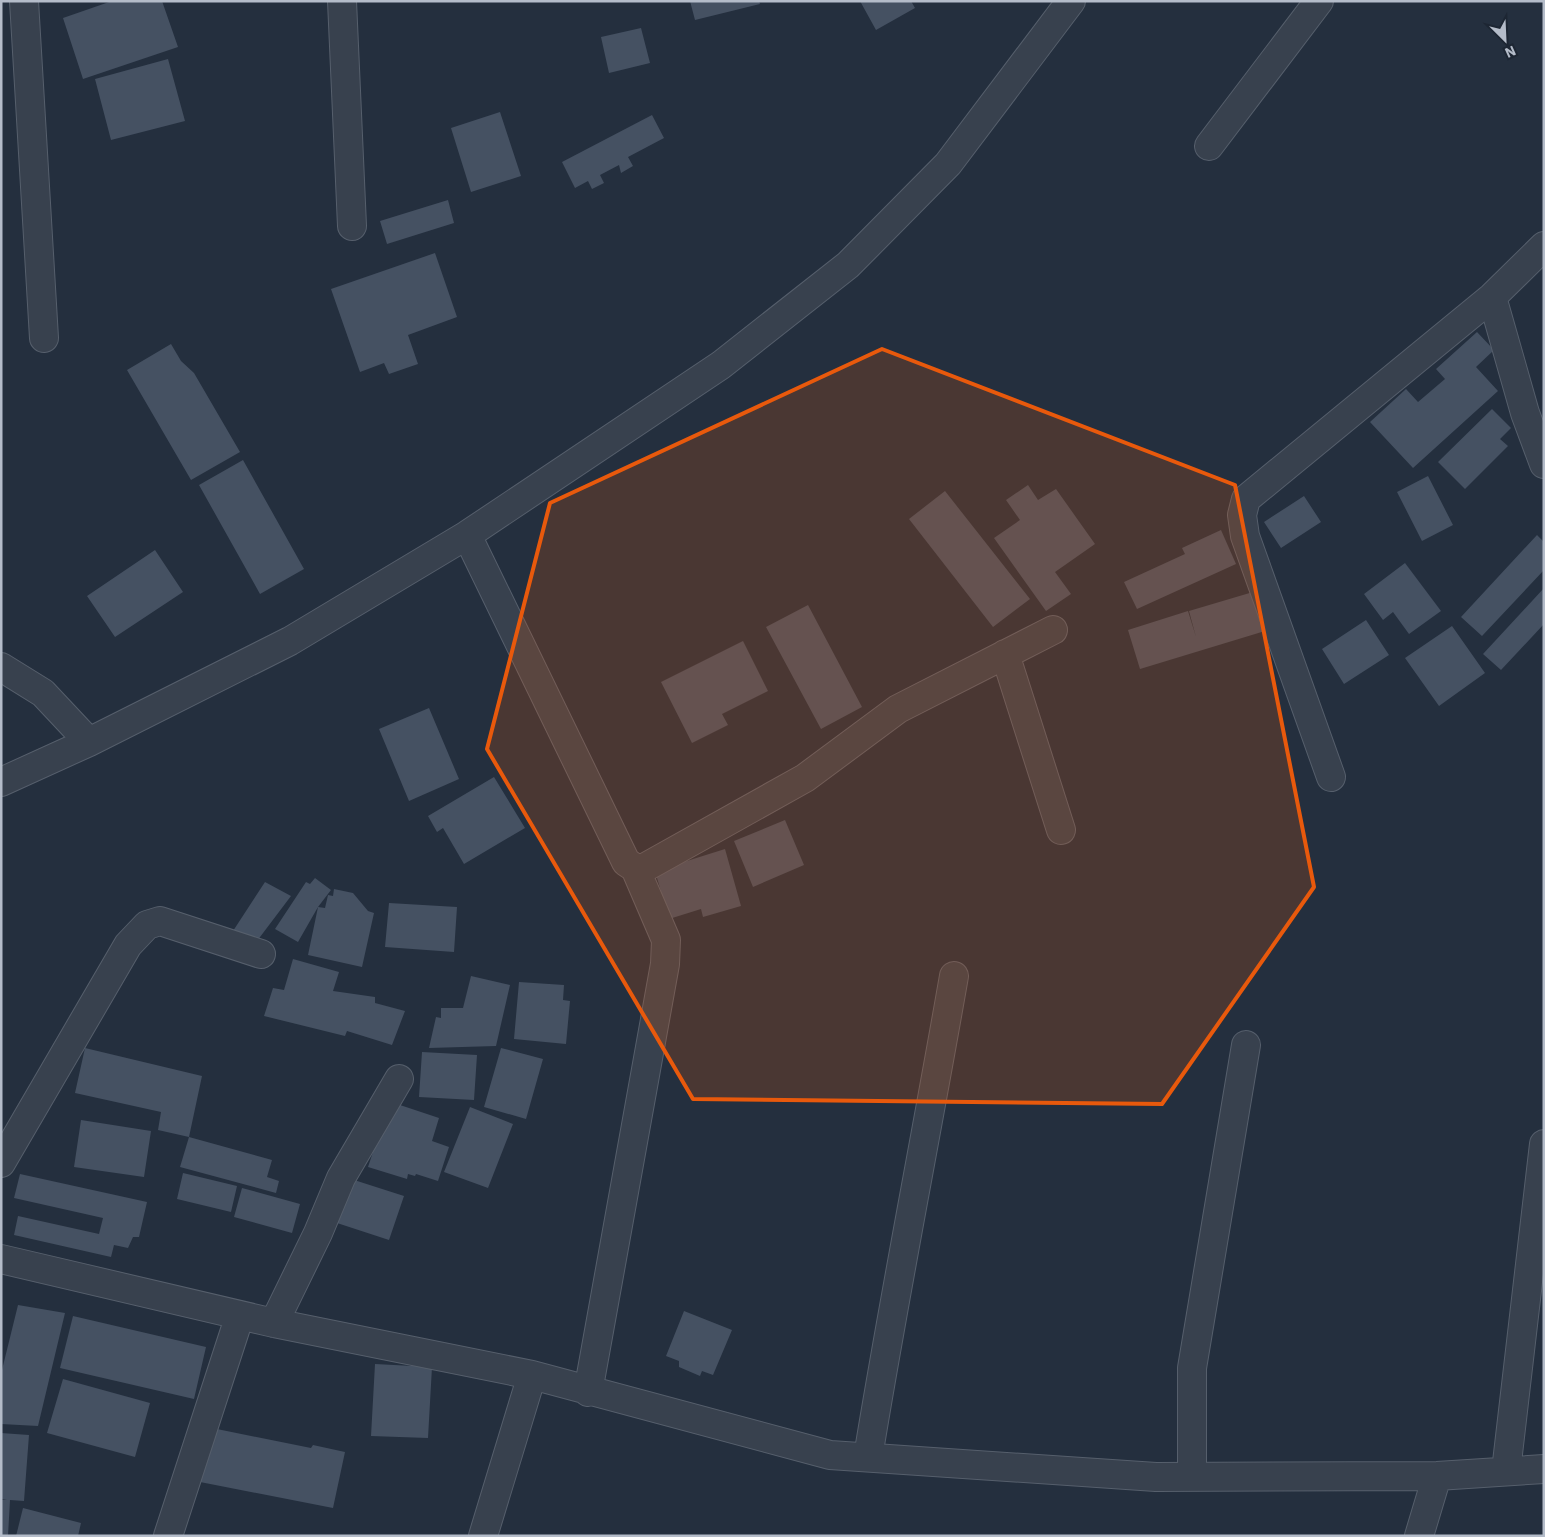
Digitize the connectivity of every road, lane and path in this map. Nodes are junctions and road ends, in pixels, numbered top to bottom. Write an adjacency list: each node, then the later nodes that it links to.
1 (24, 1): 9 (street)
2 (342, 1): 6 (street)
3 (1071, 1): 11 (street)
4 (1319, 1): 5 (street)
5 (1209, 146)
6 (352, 226)
7 (1544, 246): 8 (street)
8 (1492, 297): 10 (street); 16 (street)
9 (44, 338)
10 (1544, 464)
11 (467, 535): 15 (street); 19 (street)
12 (1052, 630): 13 (street)
13 (1005, 654): 18 (street); 19 (street)
14 (1, 667): 15 (street)
15 (90, 742): 17 (street)
16 (1331, 778)
17 (1, 782)
18 (1061, 830)
19 (635, 868): 30 (street)
20 (261, 954): 25 (street)
21 (954, 976): 31 (street)
22 (1246, 1045): 35 (street)
23 (399, 1079): 28 (street)
24 (1544, 1144): 33 (street)
25 (1, 1163)
26 (1, 1259): 27 (street)
27 (240, 1315): 28 (street); 36 (street)
28 (274, 1323): 29 (street)
29 (532, 1375): 30 (street); 37 (street)
30 (588, 1392): 31 (street)
31 (868, 1458): 35 (street)
32 (1544, 1469): 33 (street)
33 (1506, 1471): 34 (street)
34 (1437, 1476): 35 (street); 38 (street)
35 (1192, 1477)
36 (168, 1536)
37 (483, 1536)
38 (1419, 1536)

